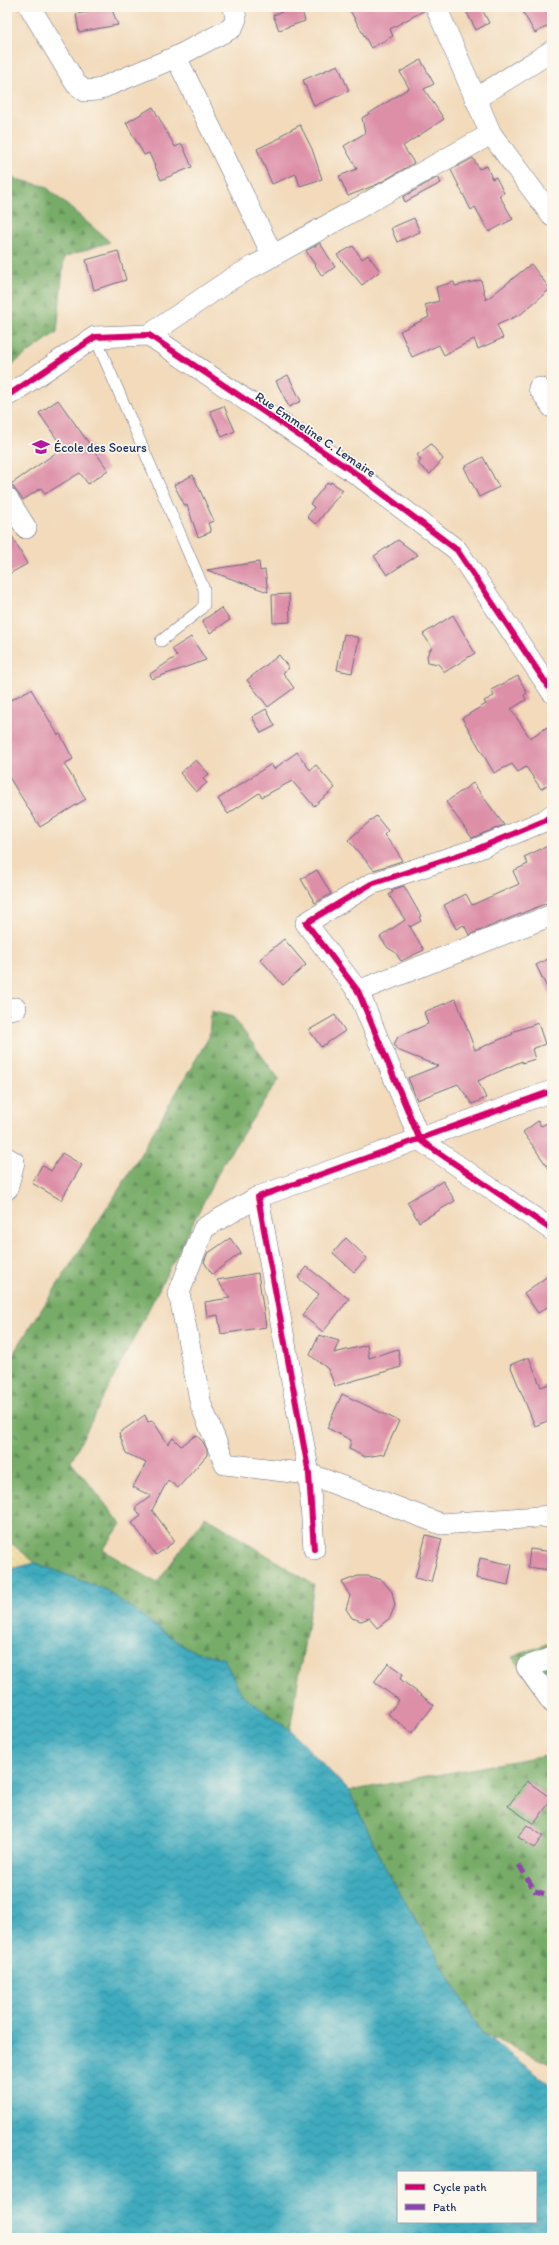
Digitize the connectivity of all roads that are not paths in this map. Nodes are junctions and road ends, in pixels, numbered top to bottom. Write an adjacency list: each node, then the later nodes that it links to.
1 (30, 7): 5 (street)
2 (234, 7): 5 (street)
3 (436, 7): 6 (street)
4 (552, 51): 6 (street)
5 (176, 57): 9 (street)
6 (476, 99): 7 (street)
7 (491, 134): 8 (street); 9 (street)
8 (552, 216)
9 (273, 256): 10 (street)
10 (149, 335): 11 (street); 18 (street, Rue Emmeline C. Lemaire)
11 (95, 338): 13 (street); 17 (lane)
12 (539, 388): 14 (street)
13 (7, 396)
14 (552, 407)
15 (8, 504): 16 (street)
16 (26, 528)
17 (161, 641)
18 (552, 692)
19 (552, 815): 21 (street)
20 (552, 915): 21 (street)
21 (358, 991): 23 (street)
22 (552, 1091): 23 (street)
23 (420, 1140): 26 (street); 27 (street)
24 (7, 1158): 25 (street)
25 (7, 1189)
26 (258, 1197): 28 (street); 28 (street)
27 (552, 1230)
28 (309, 1474): 29 (street); 30 (street)
29 (552, 1516)
30 (314, 1549)
31 (552, 1658): 32 (street)
32 (552, 1702)

